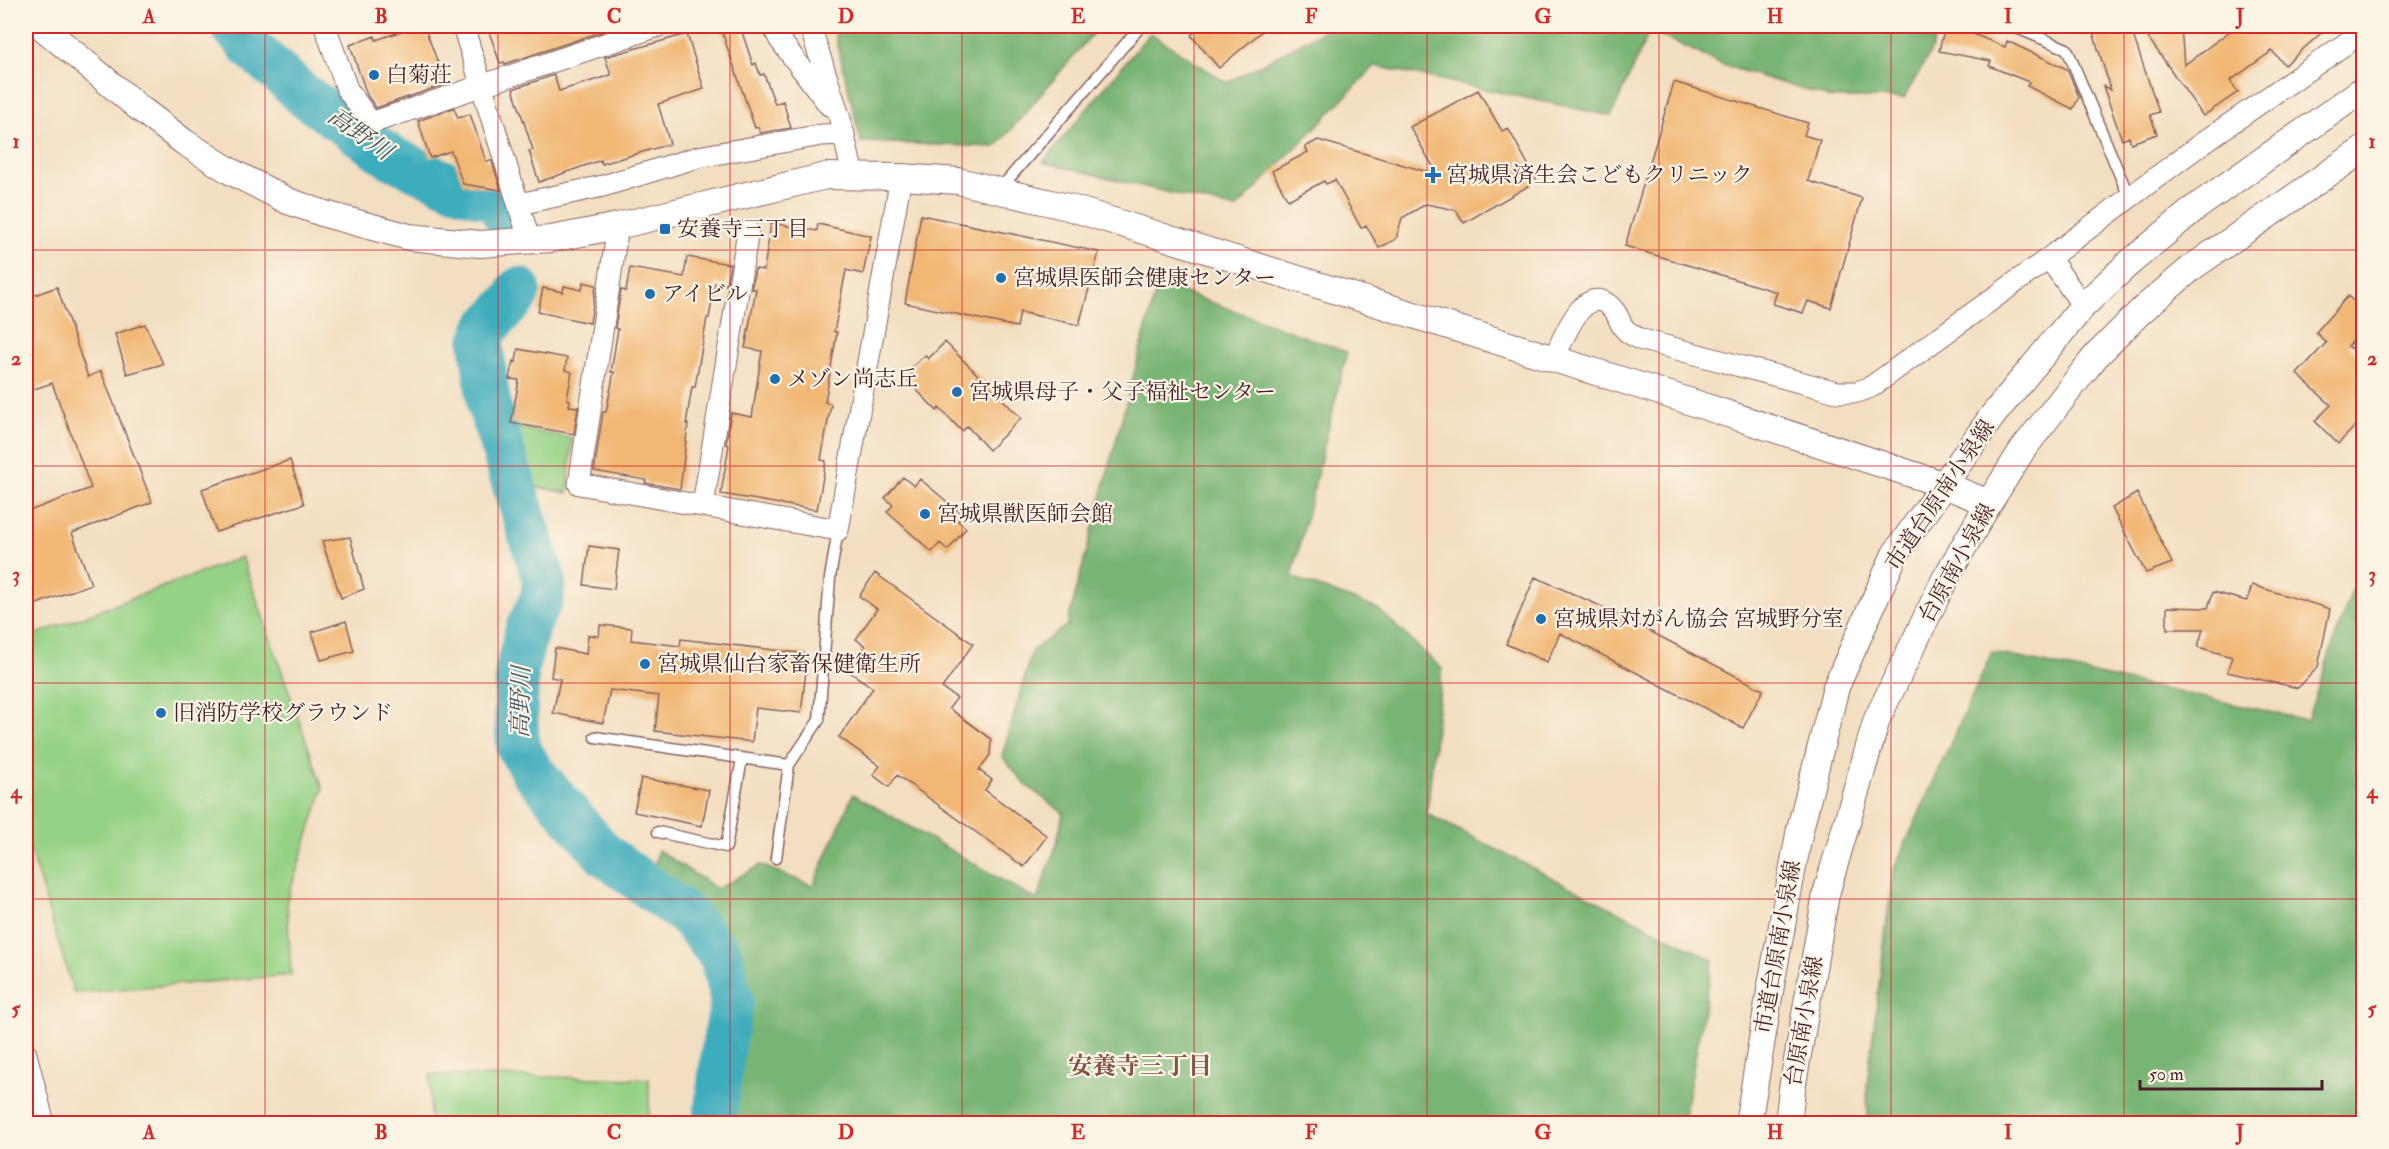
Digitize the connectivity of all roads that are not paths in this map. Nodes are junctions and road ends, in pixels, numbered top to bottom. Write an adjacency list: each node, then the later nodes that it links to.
1 (41, 26): 21 (street)
2 (325, 26): 10 (street)
3 (463, 26): 10 (street)
4 (658, 26): 10 (street)
5 (773, 26): 12 (street)
6 (810, 26): 12 (street)
7 (1141, 26): 16 (lane)
8 (2012, 26): 17 (lane)
9 (2364, 31): 17 (street)
10 (483, 85): 18 (street)
11 (2364, 89): 23 (street, 市道台原南小泉線)
12 (842, 127): 14 (street); 18 (street)
13 (2364, 149): 26 (street, 台原南小泉線)
14 (853, 176): 15 (street); 19 (street)
15 (901, 177): 16 (street); 28 (street)
16 (999, 190): 24 (street)
17 (2129, 197): 22 (street)
18 (519, 204): 21 (street)
19 (618, 226): 21 (street); 27 (street)
20 (748, 231): 27 (street)
21 (530, 242)
22 (2049, 258): 23 (street); 24 (street)
23 (2083, 306): 25 (street, 市道台原南小泉線)
24 (1554, 359): 25 (street)
25 (1942, 484): 26 (street); 36 (street, 市道台原南小泉線)
26 (1989, 502): 37 (street, 台原南小泉線)
27 (703, 505): 28 (street)
28 (838, 530): 31 (lane)
29 (595, 737): 30 (lane)
30 (742, 759): 31 (lane); 32 (lane)
31 (789, 765): 33 (lane)
32 (658, 832)
33 (776, 858)
34 (26, 1054): 35 (street)
35 (44, 1124)
36 (1748, 1124)
37 (1788, 1124)

